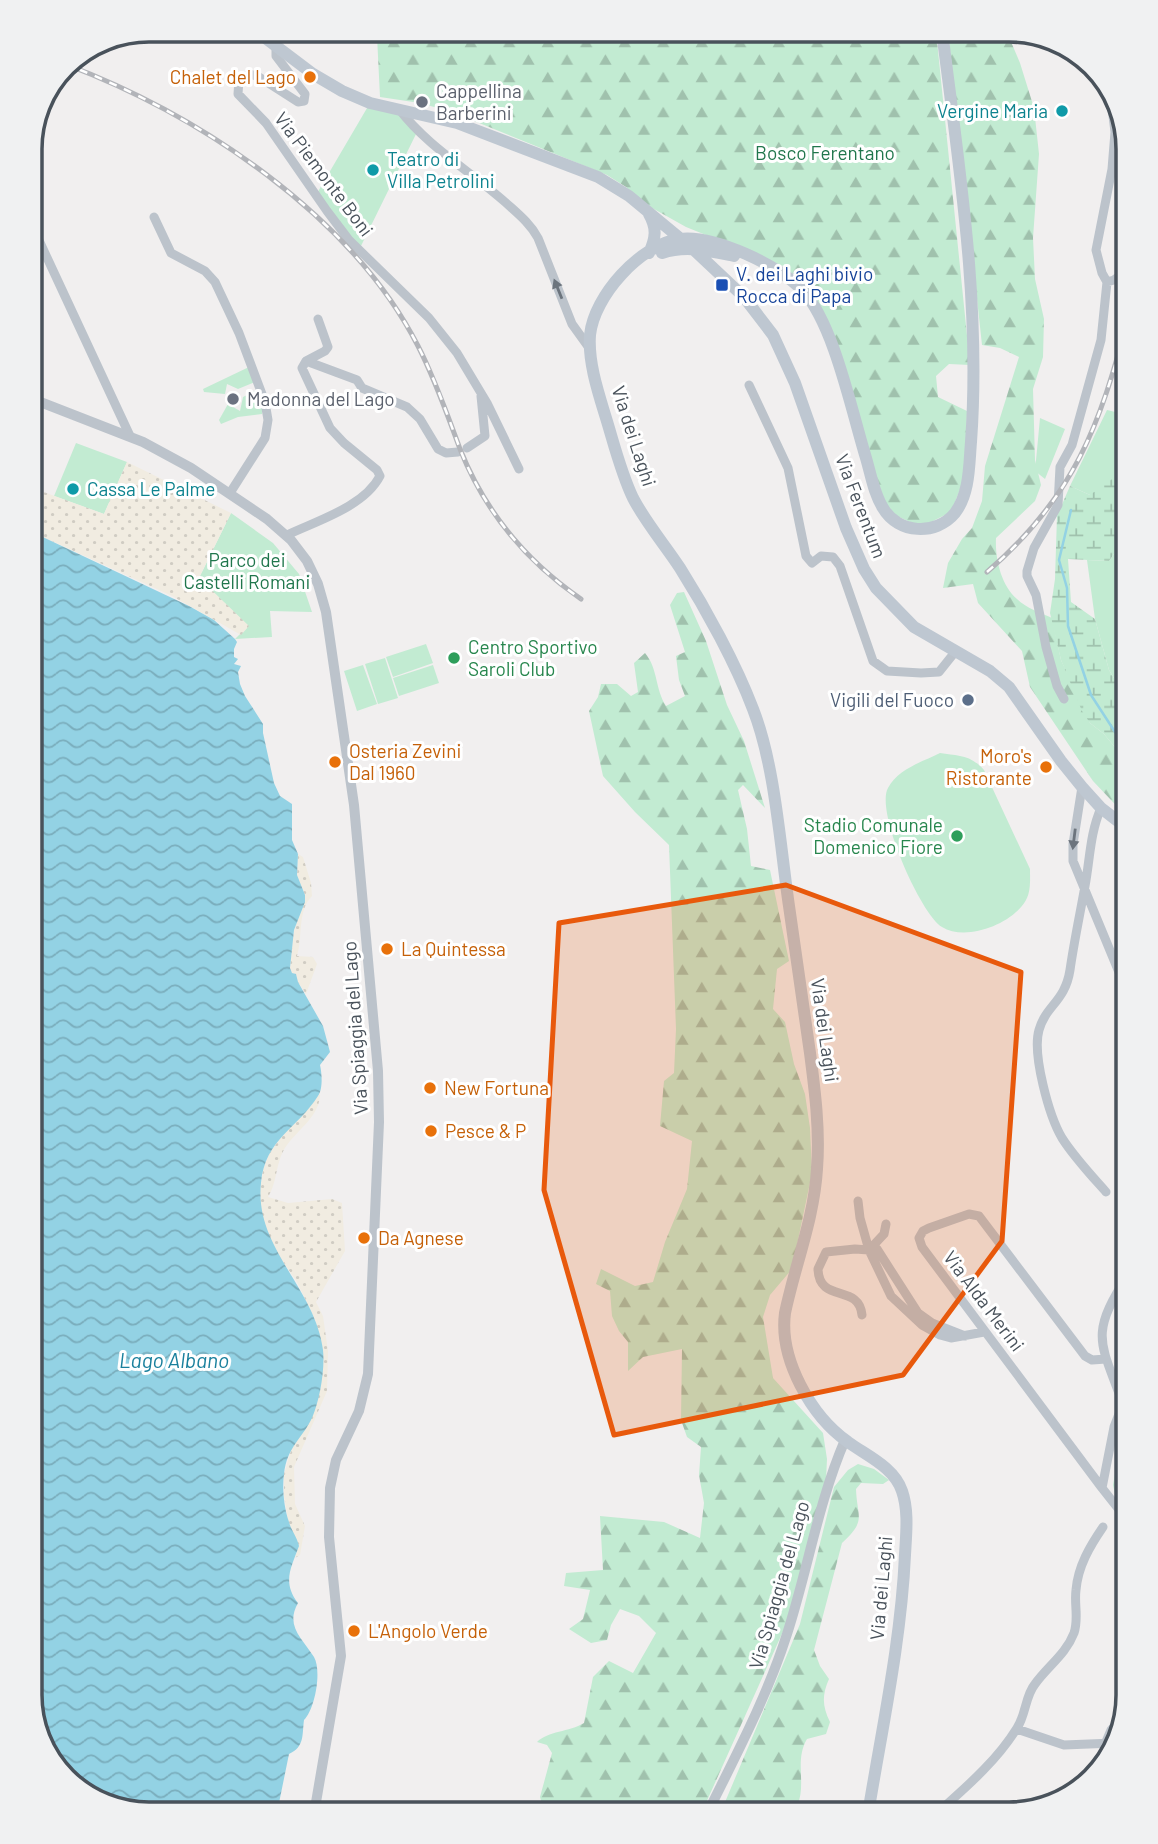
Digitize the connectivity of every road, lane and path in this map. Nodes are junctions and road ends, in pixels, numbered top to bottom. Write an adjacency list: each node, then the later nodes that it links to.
1 (271, 42): 3 (main road)
2 (943, 42): 15 (main road, Via dei Laghi)
3 (276, 46): 4 (main road); 24 (street, Via Piemonte Boni)
4 (398, 108): 6 (main road); 21 (street, one-way to 4)
5 (1115, 136): 19 (street)
6 (649, 214): 8 (main road, Via Ferentum); 9 (main road); 14 (main road)
7 (154, 217): 28 (street)
8 (682, 239): 9 (main road, Via dei Laghi); 11 (main road, Via Ferentum); 14 (main road, Via dei Laghi)
9 (708, 241): 15 (main road, Via dei Laghi)
10 (42, 247): 26 (street)
11 (693, 249): 12 (main road, Via dei Laghi); 13 (main road, Via dei Laghi); 16 (main road, Via Ferentum)
12 (662, 253): 14 (main road, Via dei Laghi); 16 (main road)
13 (730, 255): 15 (main road, Via dei Laghi); 17 (main road)
14 (645, 256): 21 (main road, Via dei Laghi)
15 (759, 261)
16 (711, 267): 17 (main road, Via Ferentum)
17 (724, 279): 30 (main road, Via Ferentum)
18 (1116, 279): 19 (street)
19 (1107, 282): 31 (street)
20 (318, 319): 22 (street)
21 (590, 349): 47 (main road, Via dei Laghi)
22 (306, 361): 24 (street); 29 (street)
23 (748, 385): 30 (street)
24 (479, 388): 27 (street, Via Piemonte Boni)
25 (42, 403): 26 (street, Via Spiaggia del Lago)
26 (130, 436): 28 (street, Via Spiaggia del Lago)
27 (519, 469)
28 (230, 494): 29 (street, Via Spiaggia del Lago)
29 (287, 535): 53 (street, Via Spiaggia del Lago)
30 (955, 652): 32 (main road, Via Ferentum)
31 (1064, 699)
32 (1082, 787): 33 (main road, Via Ferentum); 35 (street, one-way to 35)
33 (1101, 808): 34 (main road, Via Ferentum); 35 (street)
34 (1116, 820)
35 (1085, 888): 36 (street); 37 (street)
36 (1116, 965)
37 (1105, 1192)
38 (858, 1201): 40 (street)
39 (886, 1224): 40 (street)
40 (873, 1249): 42 (street); 43 (street)
41 (1116, 1294): 44 (street)
42 (862, 1315)
43 (985, 1332): 44 (street, Via Alda Merini); 48 (street, Via Alda Merini)
44 (1106, 1359): 45 (street)
45 (1116, 1385)
46 (1116, 1422): 48 (street)
47 (845, 1440): 54 (street, Via Spiaggia del Lago); 55 (main road, Via dei Laghi)
48 (1102, 1488): 49 (street, Via Alda Merini)
49 (1116, 1506)
50 (1103, 1527): 51 (street)
51 (1017, 1729): 52 (street); 56 (street)
52 (1104, 1743)
53 (316, 1802)
54 (713, 1802)
55 (870, 1802)
56 (949, 1802)

